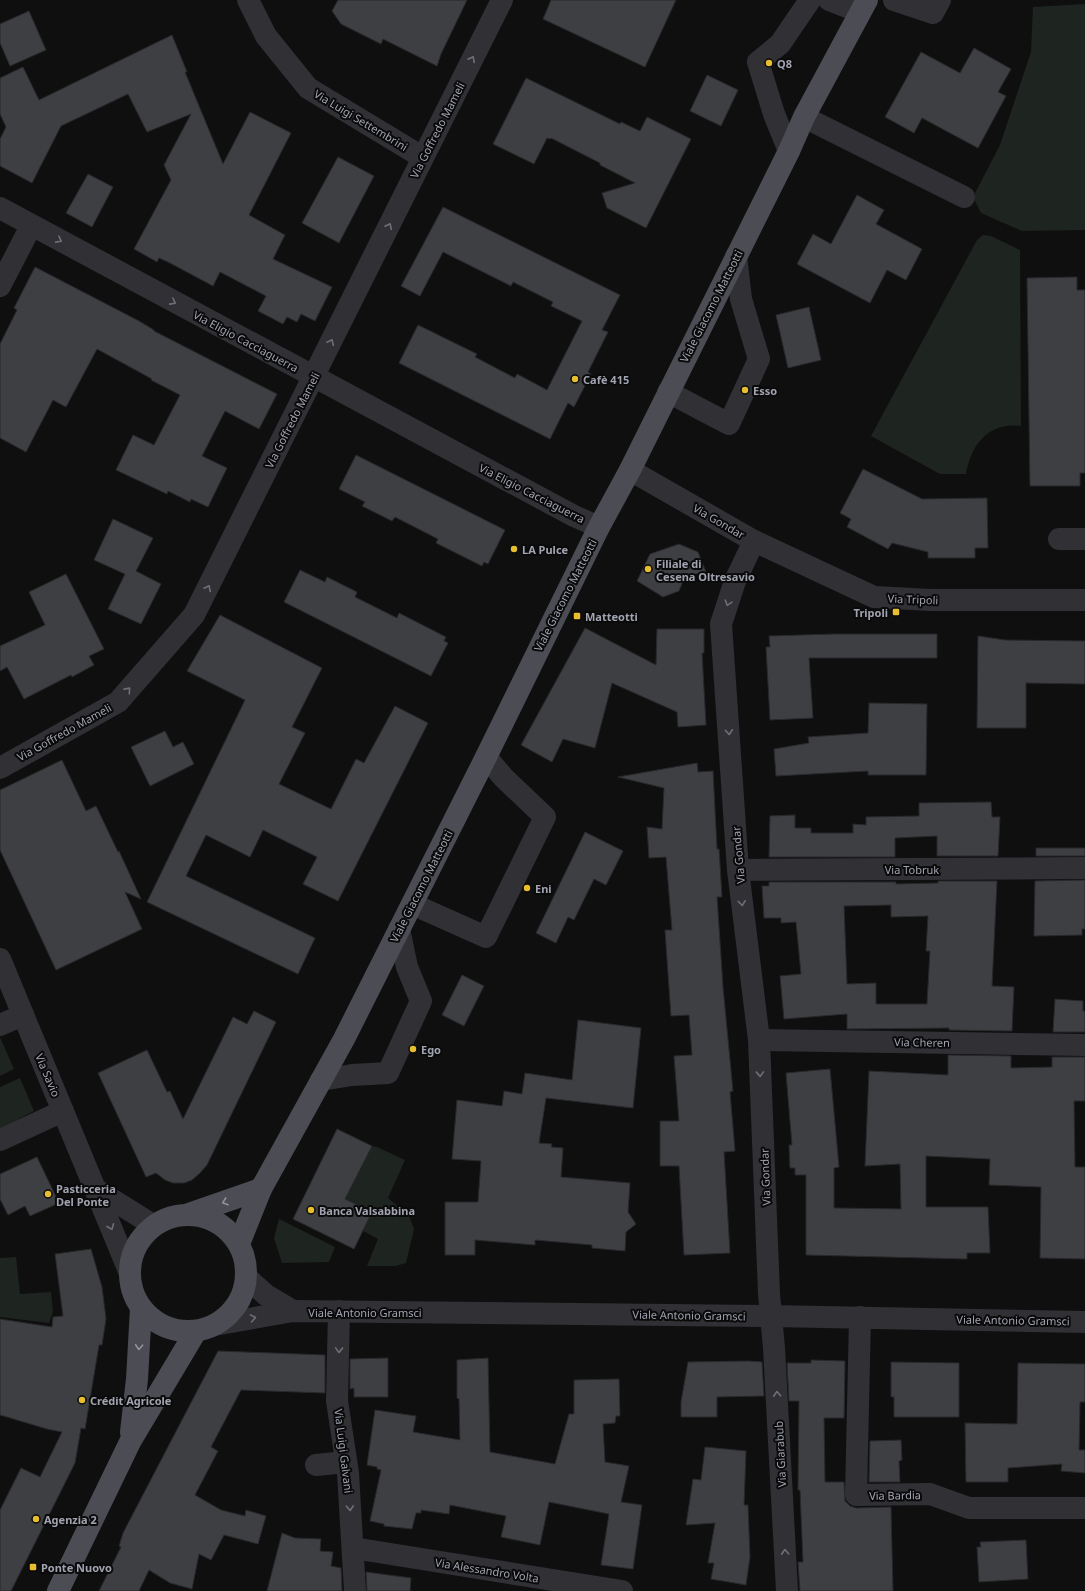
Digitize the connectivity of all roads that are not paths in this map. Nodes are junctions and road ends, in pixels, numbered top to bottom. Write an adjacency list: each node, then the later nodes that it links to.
1 (248, 0): 10 (street, Via Luigi Settembrini)
2 (502, 0): 10 (street, Via Goffredo Mameli, one-way to 2)
3 (810, 0): 9 (street)
4 (829, 0): 7 (street)
5 (894, 0): 6 (street)
6 (940, 0)
7 (863, 6): 8 (main road, Viale Giacomo Matteotti)
8 (804, 117): 9 (main road, Viale Giacomo Matteotti); 11 (street)
9 (789, 151): 14 (main road, Viale Giacomo Matteotti)
10 (422, 157): 16 (street, Via Goffredo Mameli, one-way to 10)
11 (964, 197)
12 (0, 208): 13 (street, Via Eligio Cacciaguerra)
13 (31, 226): 15 (street); 16 (street, Via Eligio Cacciaguerra, one-way to 16)
14 (736, 256): 17 (main road, Viale Giacomo Matteotti); 17 (street)
15 (0, 286)
16 (314, 377): 19 (street, Via Eligio Cacciaguerra); 25 (street, Via Goffredo Mameli, one-way to 16)
17 (668, 392): 18 (main road, Viale Giacomo Matteotti)
18 (630, 470): 19 (main road, Viale Giacomo Matteotti); 22 (street, Via Gondar)
19 (599, 527): 24 (main road, Viale Giacomo Matteotti)
20 (1059, 539): 21 (street)
21 (1085, 539)
22 (754, 541): 23 (street, Via Tripoli); 27 (street, Via Gondar, one-way to 27)
23 (1085, 600)
24 (486, 757): 28 (main road, Viale Giacomo Matteotti); 28 (street)
25 (0, 768)
26 (1085, 868): 27 (street, Via Tobruk)
27 (738, 870): 33 (street, Via Gondar, one-way to 33)
28 (412, 904): 29 (main road, Viale Giacomo Matteotti)
29 (399, 929): 35 (main road, Viale Giacomo Matteotti); 35 (street)
30 (0, 959): 31 (street, Via Savio)
31 (23, 1015): 32 (street); 36 (street, Via Savio)
32 (0, 1025)
33 (759, 1040): 34 (street, Via Cheren); 48 (street, Via Gondar, one-way to 48)
34 (1085, 1045)
35 (321, 1080): 38 (main road, Viale Giacomo Matteotti)
36 (63, 1111): 37 (street); 39 (street, Via Savio)
37 (0, 1140)
38 (261, 1189): 40 (main road, one-way to 40); 42 (main road, Viale Giacomo Matteotti)
39 (96, 1190): 41 (street); 43 (street, Via Savio, one-way to 43)
40 (189, 1214): 41 (main road); 42 (main road)
41 (154, 1225): 43 (main road)
42 (239, 1244): 44 (main road)
43 (129, 1271): 45 (main road)
44 (246, 1277): 46 (street, Viale Antonio Gramsci); 51 (main road)
45 (141, 1308): 51 (main road); 52 (main road, one-way to 52)
46 (293, 1311): 47 (street, Viale Antonio Gramsci); 51 (street, Viale Antonio Gramsci, one-way to 46)
47 (339, 1312): 48 (street, Viale Antonio Gramsci); 53 (street, Via Luigi Galvani, one-way to 53)
48 (771, 1316): 49 (street, Viale Antonio Gramsci); 60 (street, Via Giarabub, one-way to 48)
49 (860, 1318): 50 (street, Viale Antonio Gramsci); 55 (street, Via Bardia)
50 (1085, 1322)
51 (205, 1328): 52 (main road)
52 (131, 1440): 57 (main road)
53 (346, 1462): 54 (street); 56 (street, Via Luigi Galvani, one-way to 56)
54 (316, 1465)
55 (1085, 1508)
56 (352, 1548): 58 (street, Via Luigi Galvani); 59 (street, Via Alessandro Volta)
57 (58, 1591)
58 (356, 1591)
59 (622, 1591)
60 (786, 1591)

